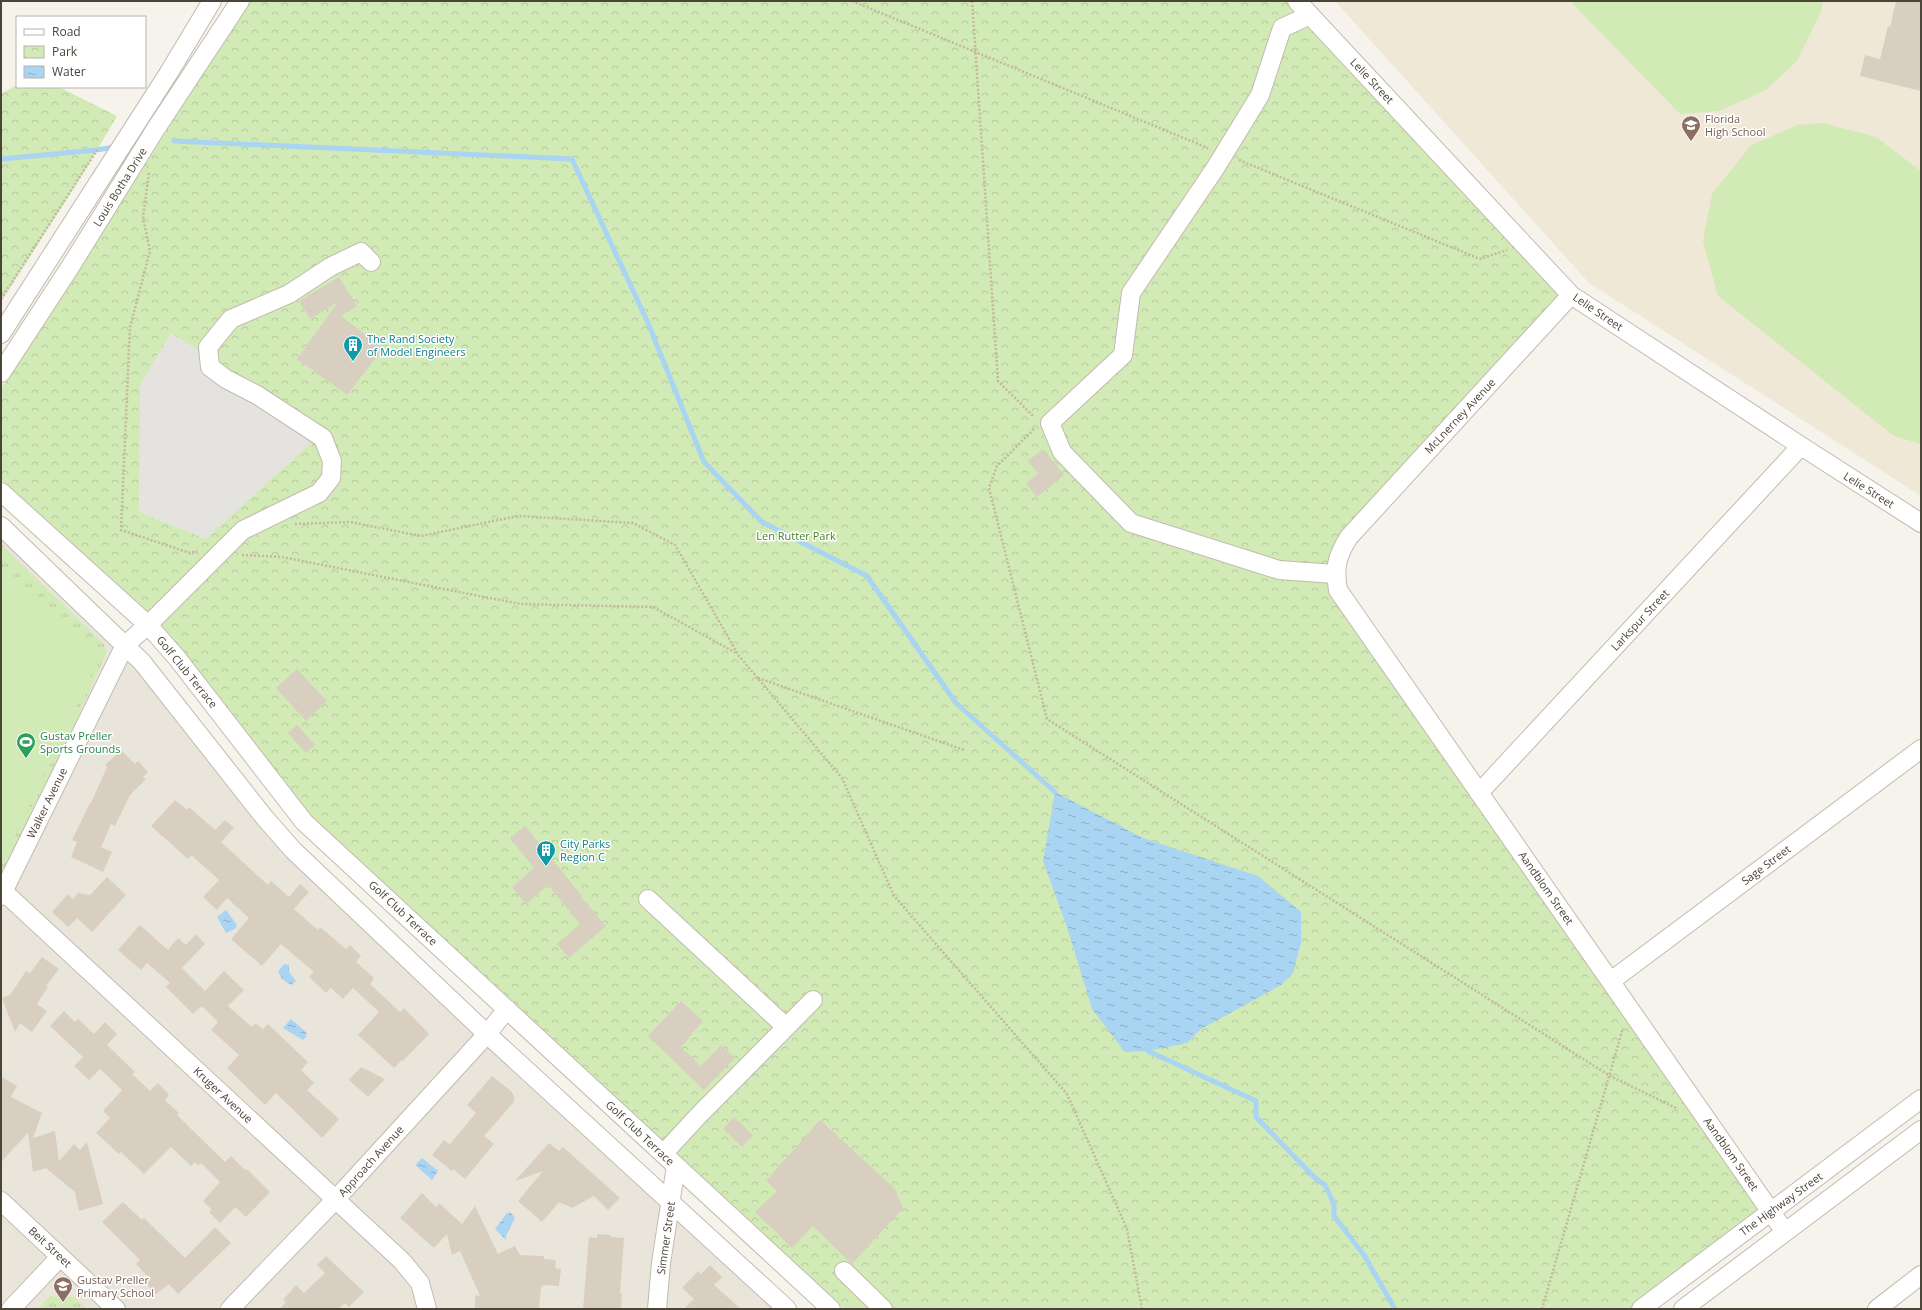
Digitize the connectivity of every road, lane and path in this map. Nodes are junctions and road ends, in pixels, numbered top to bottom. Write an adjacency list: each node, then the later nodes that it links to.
1 (212, 1): 15 (street, Louis Botha Drive)
2 (240, 1): 16 (street, Louis Botha Drive)
3 (852, 1): 7 (path)
4 (972, 1): 7 (path)
5 (1297, 1): 6 (street, Lelie Street)
6 (1310, 14): 8 (street); 13 (street, Lelie Street)
7 (975, 52): 8 (path); 17 (path)
8 (1223, 154): 11 (path); 29 (street)
9 (90, 161): 14 (path)
10 (150, 170): 26 (path)
11 (1512, 248)
12 (371, 262): 30 (street)
13 (1571, 295): 19 (street, Lelie Street); 24 (street, McLnerney Avenue)
14 (1, 299)
15 (1, 334)
16 (1, 373)
17 (1035, 417)
18 (1036, 427): 45 (path)
19 (1801, 446): 21 (street, Lelie Street); 36 (street, Larkspur Street)
20 (1, 492): 30 (street, Golf Club Terrace)
21 (1921, 523)
22 (289, 524): 33 (path)
23 (1, 526): 31 (street)
24 (1350, 537): 29 (street, Aandblom Street)
25 (205, 548): 26 (path)
26 (190, 553): 27 (path)
27 (197, 553)
28 (236, 555): 32 (path)
29 (1335, 574): 36 (street, Aandblom Street)
30 (148, 625): 31 (street); 42 (street, Golf Club Terrace)
31 (125, 645): 37 (street, Walker Avenue); 44 (street)
32 (736, 653)
33 (758, 678): 35 (path); 66 (path)
34 (1921, 749): 39 (street, Sage Street)
35 (964, 750)
36 (1479, 793): 39 (street, Aandblom Street)
37 (2, 893): 50 (street, Kruger Avenue)
38 (648, 900): 43 (street)
39 (1611, 981): 41 (street, Aandblom Street)
40 (813, 1000): 43 (street)
41 (1629, 1008): 45 (path); 53 (street, Aandblom Street)
42 (508, 1009): 44 (street, Approach Avenue); 49 (street, Golf Club Terrace)
43 (786, 1027): 49 (street)
44 (487, 1034): 50 (street, Approach Avenue); 52 (street)
45 (1610, 1076): 47 (path); 67 (path)
46 (1921, 1099): 53 (street, The Highway Street)
47 (1679, 1110)
48 (1921, 1130): 54 (street)
49 (669, 1160): 52 (street, Simmer Street); 64 (street, Golf Club Terrace)
50 (336, 1199): 60 (street, Approach Avenue); 61 (street, Kruger Avenue)
51 (1, 1201): 55 (street, Beit Street)
52 (671, 1201): 62 (street, Simmer Street); 63 (street)
53 (1771, 1212): 54 (street, Aandblom Street); 68 (street, The Highway Street)
54 (1785, 1232): 69 (street)
55 (60, 1257): 58 (street); 59 (street, Beit Street)
56 (844, 1271): 65 (street)
57 (1921, 1274): 70 (street)
58 (11, 1309)
59 (116, 1309)
60 (230, 1309)
61 (427, 1309)
62 (657, 1309)
63 (787, 1309)
64 (831, 1309)
65 (883, 1309)
66 (1142, 1309)
67 (1542, 1309)
68 (1641, 1309)
69 (1683, 1309)
70 (1877, 1309)

